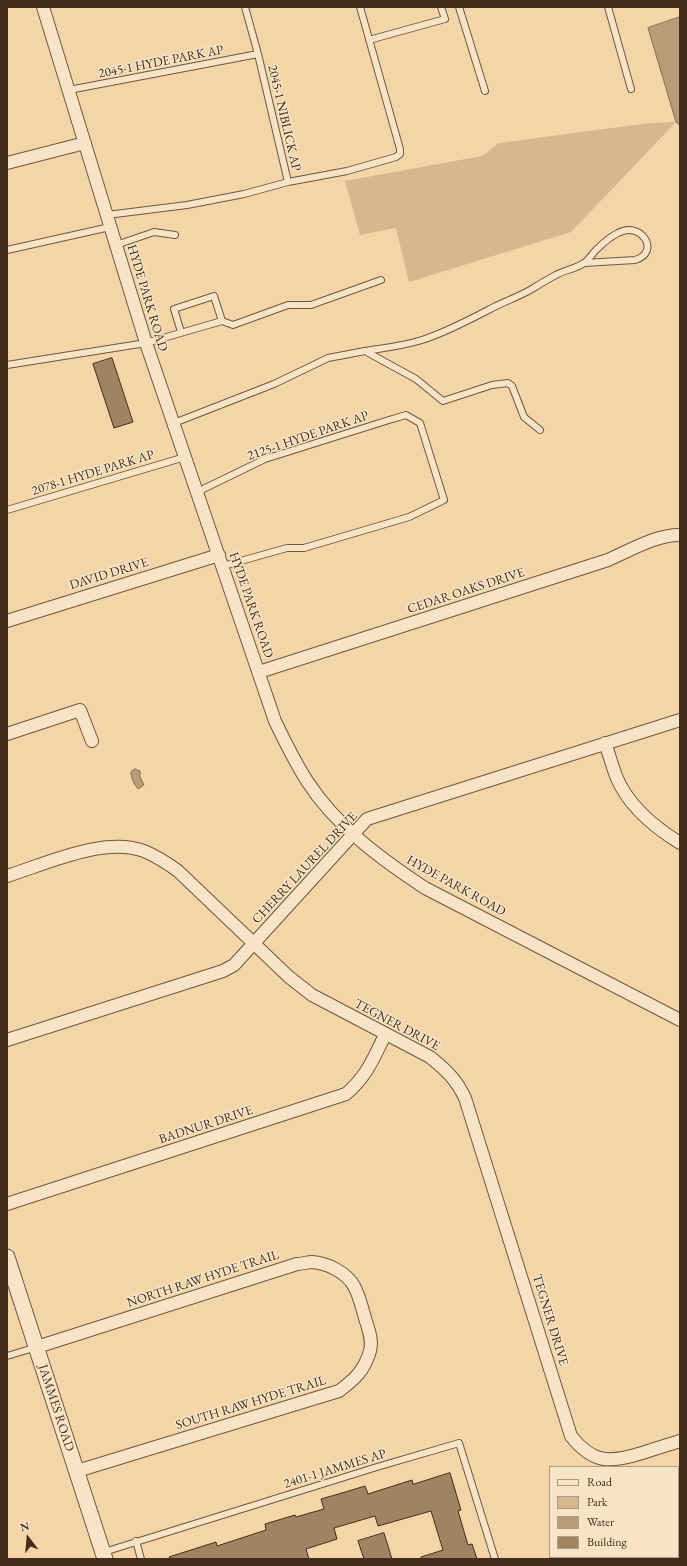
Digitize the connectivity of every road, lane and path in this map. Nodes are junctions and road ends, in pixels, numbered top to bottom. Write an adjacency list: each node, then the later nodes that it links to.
1 (43, 7): 10 (street, HYDE PARK ROAD)
2 (245, 7): 8 (lane, 2045-1 NIBLICK AP)
3 (360, 7): 7 (lane, 2045-1 NIBLICK AP)
4 (441, 7): 7 (lane)
5 (460, 7): 11 (lane)
6 (608, 7): 9 (lane)
7 (369, 40): 14 (lane, 2045-1 NIBLICK AP)
8 (258, 54): 10 (lane, 2045-1 HYDE PARK AP); 14 (lane, 2045-1 NIBLICK AP)
9 (631, 88)
10 (69, 90): 12 (street, HYDE PARK ROAD)
11 (485, 91)
12 (85, 143): 13 (street); 15 (street, HYDE PARK ROAD)
13 (7, 163)
14 (288, 182): 15 (lane)
15 (107, 214): 16 (street, HYDE PARK ROAD)
16 (110, 227): 18 (street, HYDE PARK ROAD); 19 (lane)
17 (175, 235): 18 (lane)
18 (116, 245): 24 (street, HYDE PARK ROAD)
19 (7, 250)
20 (584, 263): 20 (lane); 25 (lane)
21 (381, 280): 22 (lane)
22 (222, 321): 23 (lane); 23 (lane)
23 (181, 332): 24 (lane)
24 (146, 343): 26 (lane); 27 (street, HYDE PARK ROAD)
25 (365, 351): 27 (lane); 28 (lane)
26 (7, 365)
27 (174, 423): 29 (street, HYDE PARK ROAD)
28 (540, 430)
29 (185, 456): 30 (street, HYDE PARK ROAD); 31 (lane, 2078-1 HYDE PARK AP)
30 (197, 492): 33 (street, HYDE PARK ROAD); 33 (lane, 2125-1 HYDE PARK AP)
31 (7, 510)
32 (680, 535): 35 (street, CEDAR OAKS DRIVE)
33 (221, 561): 34 (street, DAVID DRIVE); 35 (street, HYDE PARK ROAD)
34 (7, 621)
35 (259, 672): 40 (street, HYDE PARK ROAD)
36 (680, 720): 39 (street, CHERRY LAUREL DRIVE)
37 (7, 734): 38 (street)
38 (92, 741)
39 (605, 743): 40 (street, CHERRY LAUREL DRIVE); 41 (street)
40 (353, 834): 43 (street, CHERRY LAUREL DRIVE); 44 (street, HYDE PARK ROAD)
41 (680, 843)
42 (7, 876): 43 (street, TEGNER DRIVE)
43 (253, 944): 45 (street, TEGNER DRIVE); 46 (street, CHERRY LAUREL DRIVE)
44 (680, 1020)
45 (385, 1035): 47 (street, BADNUR DRIVE); 52 (street, TEGNER DRIVE)
46 (7, 1040)
47 (7, 1204)
48 (7, 1257): 50 (street, JAMMES ROAD)
49 (361, 1305): 50 (street, NORTH RAW HYDE TRAIL); 53 (street, SOUTH RAW HYDE TRAIL)
50 (37, 1347): 51 (lane); 53 (street, JAMMES ROAD)
51 (7, 1356)
52 (680, 1441)
53 (77, 1471): 55 (street, JAMMES ROAD)
54 (136, 1541): 55 (lane, 2401-1 JAMMES AP); 56 (lane); 57 (lane, 2401-1 JAMMES AP)
55 (104, 1556)
56 (142, 1559)
57 (495, 1559)

